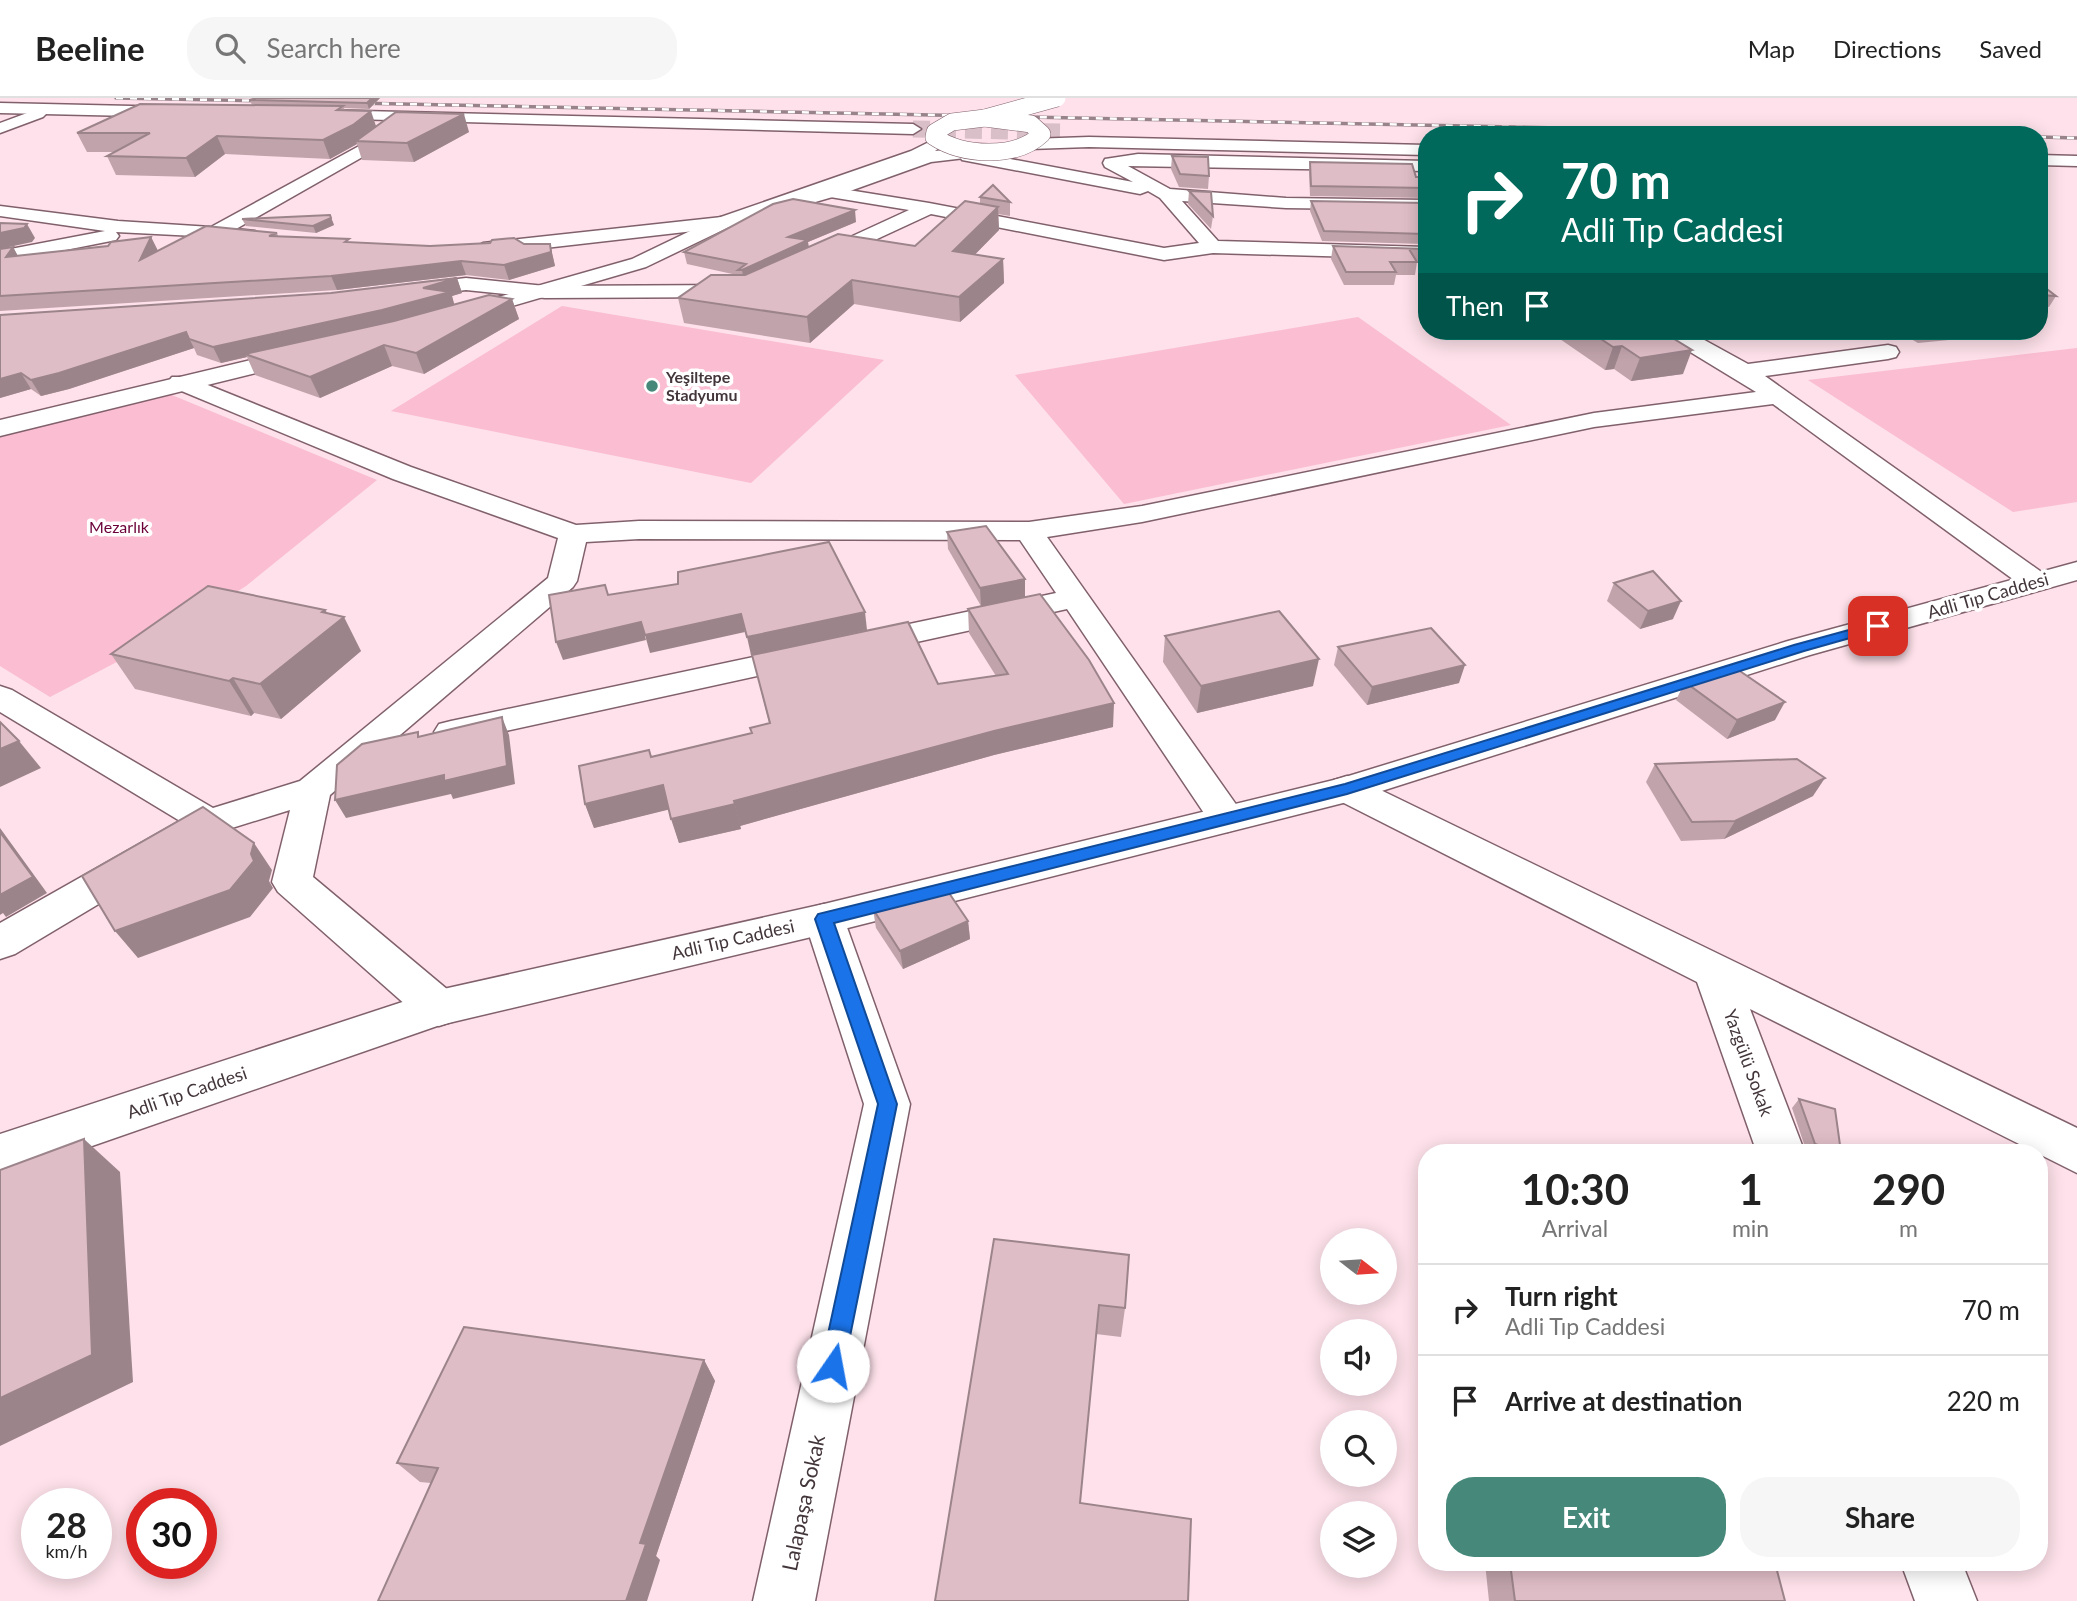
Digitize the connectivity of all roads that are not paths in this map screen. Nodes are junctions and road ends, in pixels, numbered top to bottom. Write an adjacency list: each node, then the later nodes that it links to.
1 (1059, 98): 5 (street, bridge); 8 (street, bridge)
2 (0, 110): 3 (street); 3 (street)
3 (38, 114): 9 (street)
4 (304, 117): 6 (street)
5 (985, 118): 7 (street, bridge); 8 (street, bridge)
6 (402, 119): 7 (street); 10 (street); 13 (street); 33 (street)
7 (952, 122): 13 (street, bridge)
8 (1033, 125): 12 (street); 17 (street, bridge)
9 (0, 128)
10 (913, 131)
11 (1060, 135): 16 (street)
12 (1106, 138): 14 (street); 23 (street)
13 (938, 141): 18 (street, bridge); 25 (street)
14 (1418, 143)
15 (1418, 143): 17 (street)
16 (1418, 143)
17 (1030, 144): 18 (street, bridge)
18 (975, 153): 25 (street, bridge); 27 (street)
19 (2048, 153): 20 (street)
20 (2077, 154)
21 (2048, 160): 22 (street)
22 (2077, 161)
23 (1111, 163): 24 (street); 27 (street)
24 (1418, 166)
25 (854, 181): 26 (street); 31 (street)
26 (830, 192): 29 (street); 31 (street)
27 (1166, 194): 28 (street); 35 (street)
28 (1418, 205)
29 (929, 208): 35 (street); 39 (street)
30 (0, 211): 32 (street)
31 (722, 223): 36 (street); 41 (street)
32 (121, 230): 33 (street); 38 (street)
33 (216, 232): 34 (street)
34 (271, 237)
35 (1213, 247): 37 (street)
36 (462, 251)
37 (1418, 253)
38 (0, 257)
39 (796, 269)
40 (760, 286): 41 (street)
41 (545, 292): 42 (street); 43 (street)
42 (388, 293)
43 (444, 320)
44 (1688, 340): 47 (street)
45 (325, 349): 48 (street)
46 (1888, 352): 47 (street)
47 (1744, 372): 49 (street)
48 (180, 382): 50 (street); 52 (street)
49 (1778, 396): 51 (street); 54 (street)
50 (0, 428)
51 (1029, 531): 52 (street); 55 (street)
52 (573, 534): 57 (street)
53 (2077, 571): 54 (street, Adli Tıp Caddesi)
54 (2036, 582): 58 (street, Adli Tıp Caddesi)
55 (1075, 598): 57 (street); 60 (street)
56 (0, 697): 61 (street)
57 (360, 751): 59 (street)
58 (1347, 789): 60 (street, Adli Tıp Caddesi); 64 (street)
59 (313, 790): 61 (street); 65 (street)
60 (1227, 819): 62 (street, Adli Tıp Caddesi)
61 (206, 823): 63 (street)
62 (824, 919): 65 (street, Adli Tıp Caddesi); 69 (street, Lalapaşa Sokak)
63 (0, 943)
64 (1715, 973): 66 (street, Yazgülü Sokak); 67 (street)
65 (439, 1008): 68 (street, Adli Tıp Caddesi)
66 (1778, 1144)
67 (2077, 1152)
68 (0, 1156)
69 (784, 1601)

